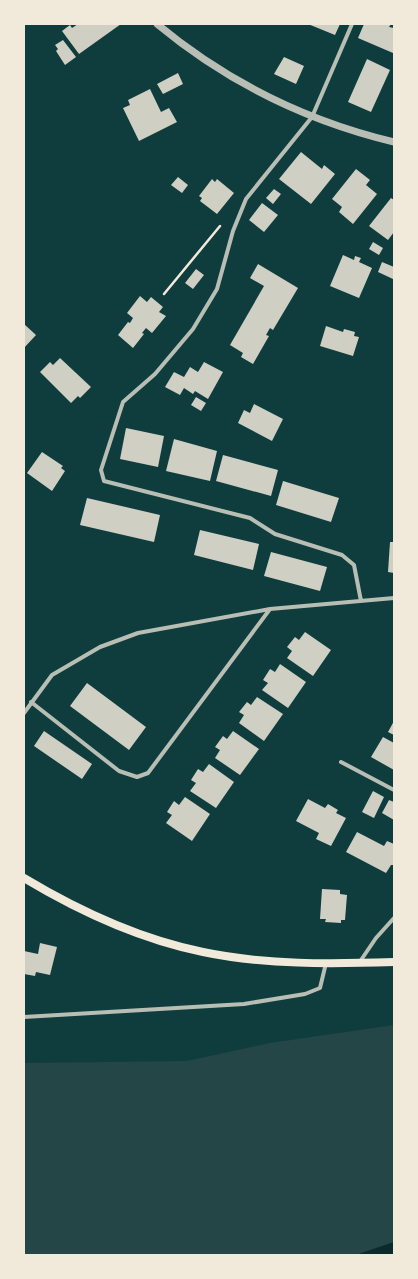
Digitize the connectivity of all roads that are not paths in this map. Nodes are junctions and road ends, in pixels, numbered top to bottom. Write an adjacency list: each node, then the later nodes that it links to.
1 (157, 24): 3 (street)
2 (352, 24): 3 (street)
3 (312, 117): 4 (street); 6 (street)
4 (394, 142)
5 (394, 598): 6 (street)
6 (361, 601): 7 (street)
7 (270, 609): 8 (street); 8 (street)
8 (32, 702): 9 (street)
9 (24, 713)
10 (341, 762): 11 (street)
11 (394, 790)
12 (24, 878): 15 (main road)
13 (394, 918): 16 (street)
14 (394, 962): 16 (main road)
15 (326, 963): 16 (main road); 17 (street)
16 (359, 963)
17 (24, 1017)

